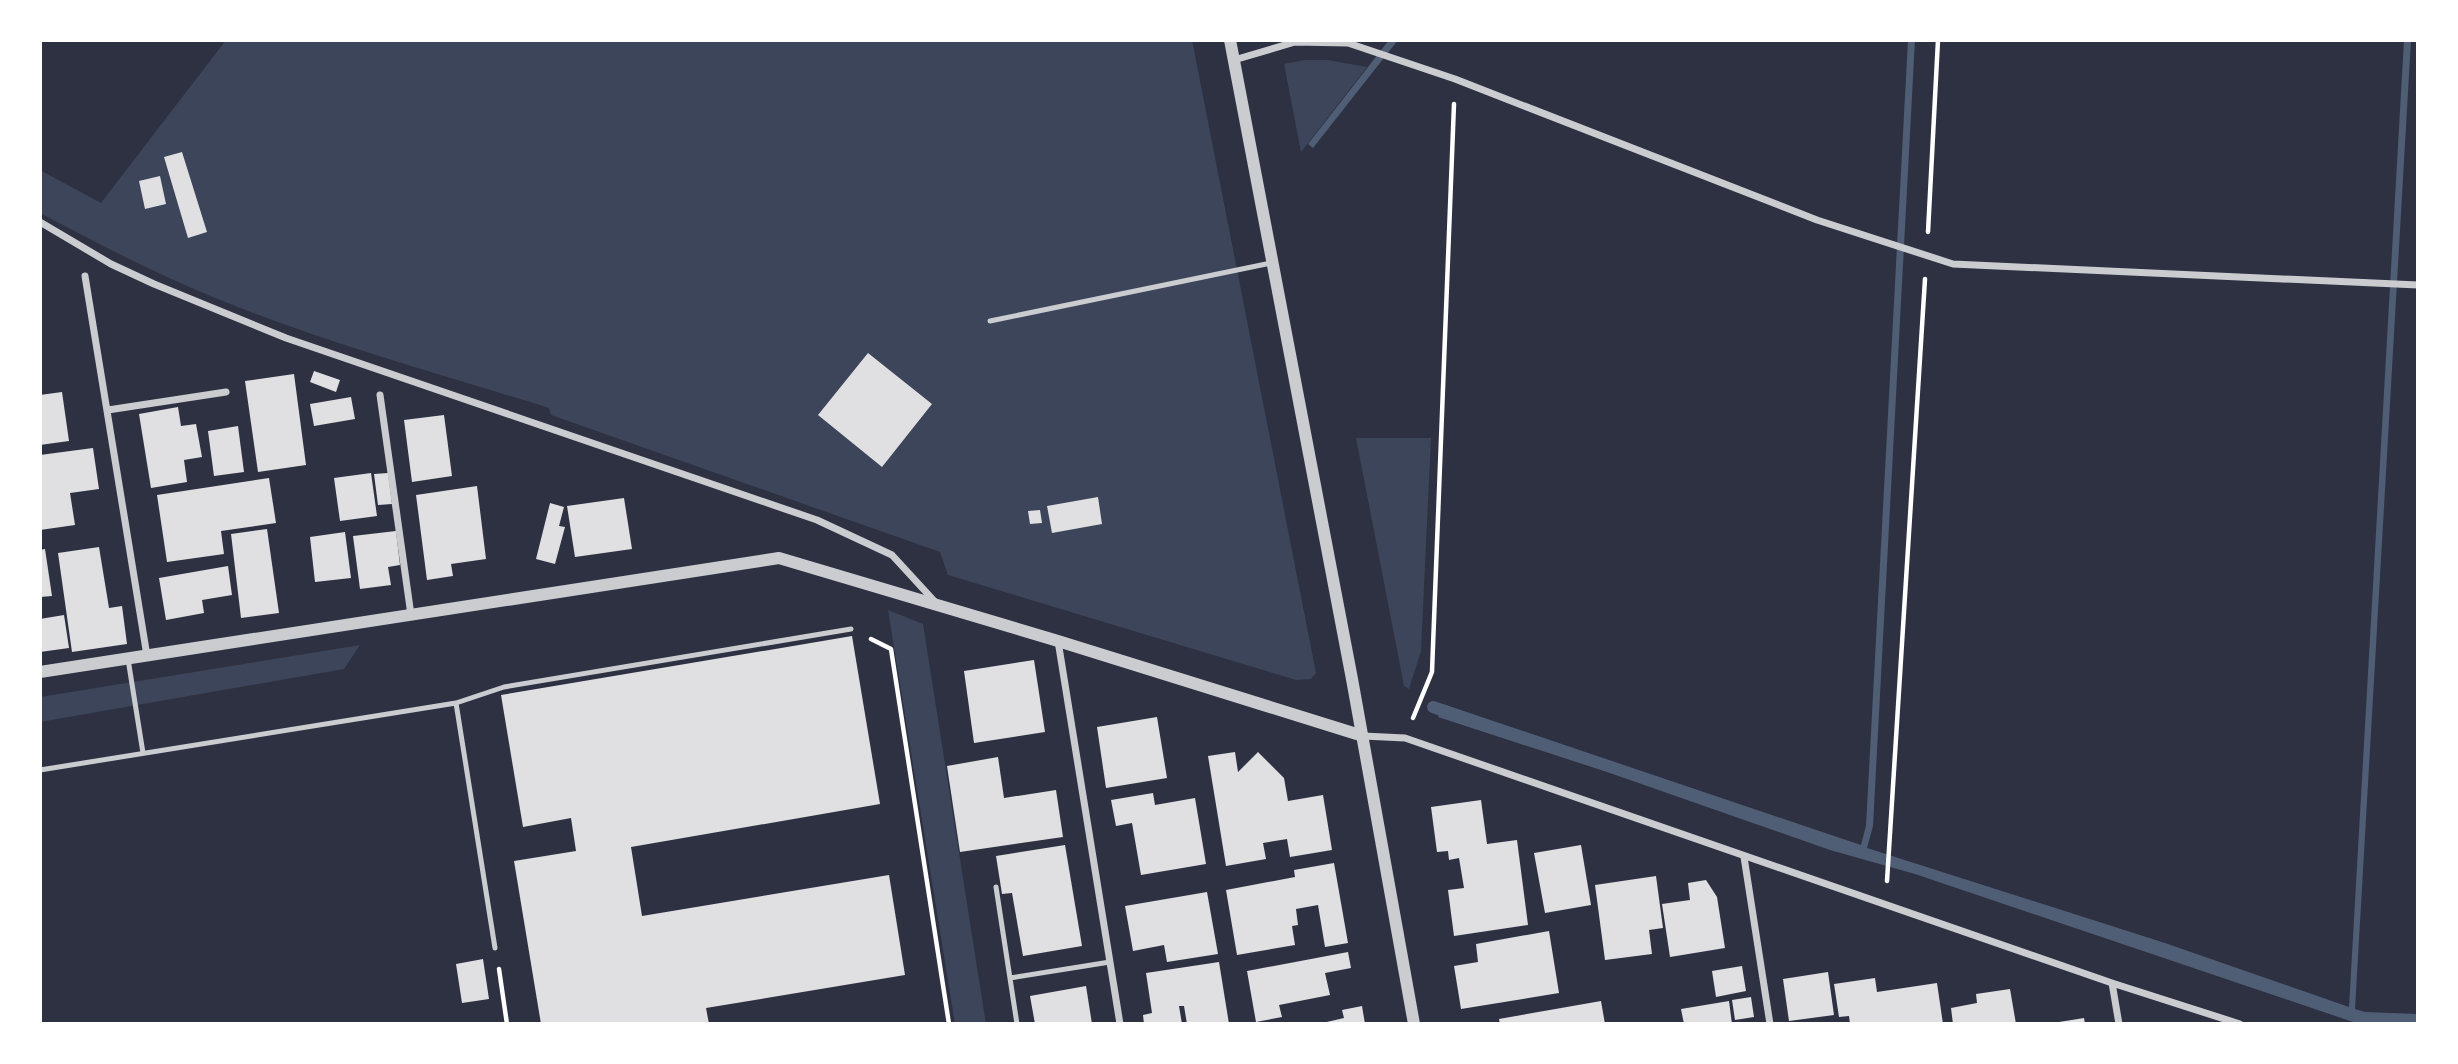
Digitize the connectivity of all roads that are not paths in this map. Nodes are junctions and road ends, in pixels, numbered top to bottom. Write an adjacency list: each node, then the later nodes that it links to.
1 (1230, 40): 2 (street)
2 (1234, 60): 4 (street); 6 (street)
3 (40, 222): 11 (street)
4 (1274, 262): 7 (lane); 19 (street)
5 (85, 276): 10 (street)
6 (2418, 285)
7 (990, 321)
8 (226, 392): 10 (street)
9 (380, 395): 12 (street)
10 (107, 410): 15 (street)
11 (939, 606): 12 (street); 14 (street)
12 (411, 615): 15 (street)
13 (851, 629): 18 (lane)
14 (1058, 641): 19 (street); 25 (street)
15 (148, 656): 16 (street)
16 (128, 659): 17 (street); 20 (lane)
17 (40, 672)
18 (456, 703): 20 (lane); 24 (lane)
19 (1363, 736): 22 (street); 30 (street)
20 (143, 753): 21 (lane)
21 (40, 770)
22 (1744, 857): 27 (street); 31 (street)
23 (996, 887): 26 (lane)
24 (495, 948)
25 (1110, 962): 26 (lane); 29 (street)
26 (1010, 978): 28 (lane)
27 (2112, 983): 32 (street); 33 (street)
28 (1017, 1024)
29 (1120, 1024)
30 (1414, 1024)
31 (1770, 1024)
32 (2119, 1024)
33 (2240, 1024)

